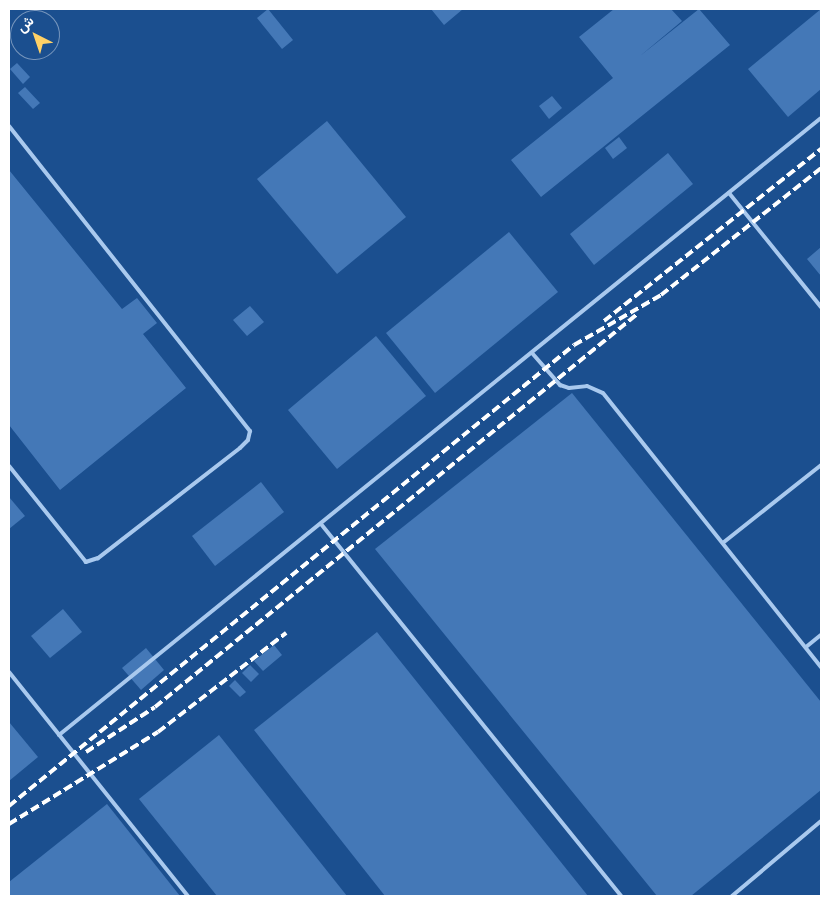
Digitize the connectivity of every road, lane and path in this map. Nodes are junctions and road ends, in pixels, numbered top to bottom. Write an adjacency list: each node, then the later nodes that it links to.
1 (821, 118): 3 (lane)
2 (9, 126): 7 (lane)
3 (730, 193): 4 (lane); 5 (lane)
4 (821, 307)
5 (532, 353): 8 (lane); 9 (lane)
6 (821, 465): 9 (lane)
7 (9, 466)
8 (321, 524): 14 (lane); 17 (lane)
9 (724, 542): 11 (lane)
10 (821, 635): 11 (lane)
11 (806, 647): 12 (lane)
12 (821, 667)
13 (9, 672): 14 (lane)
14 (59, 735): 16 (lane)
15 (821, 822): 18 (lane)
16 (188, 896)
17 (621, 896)
18 (732, 896)

